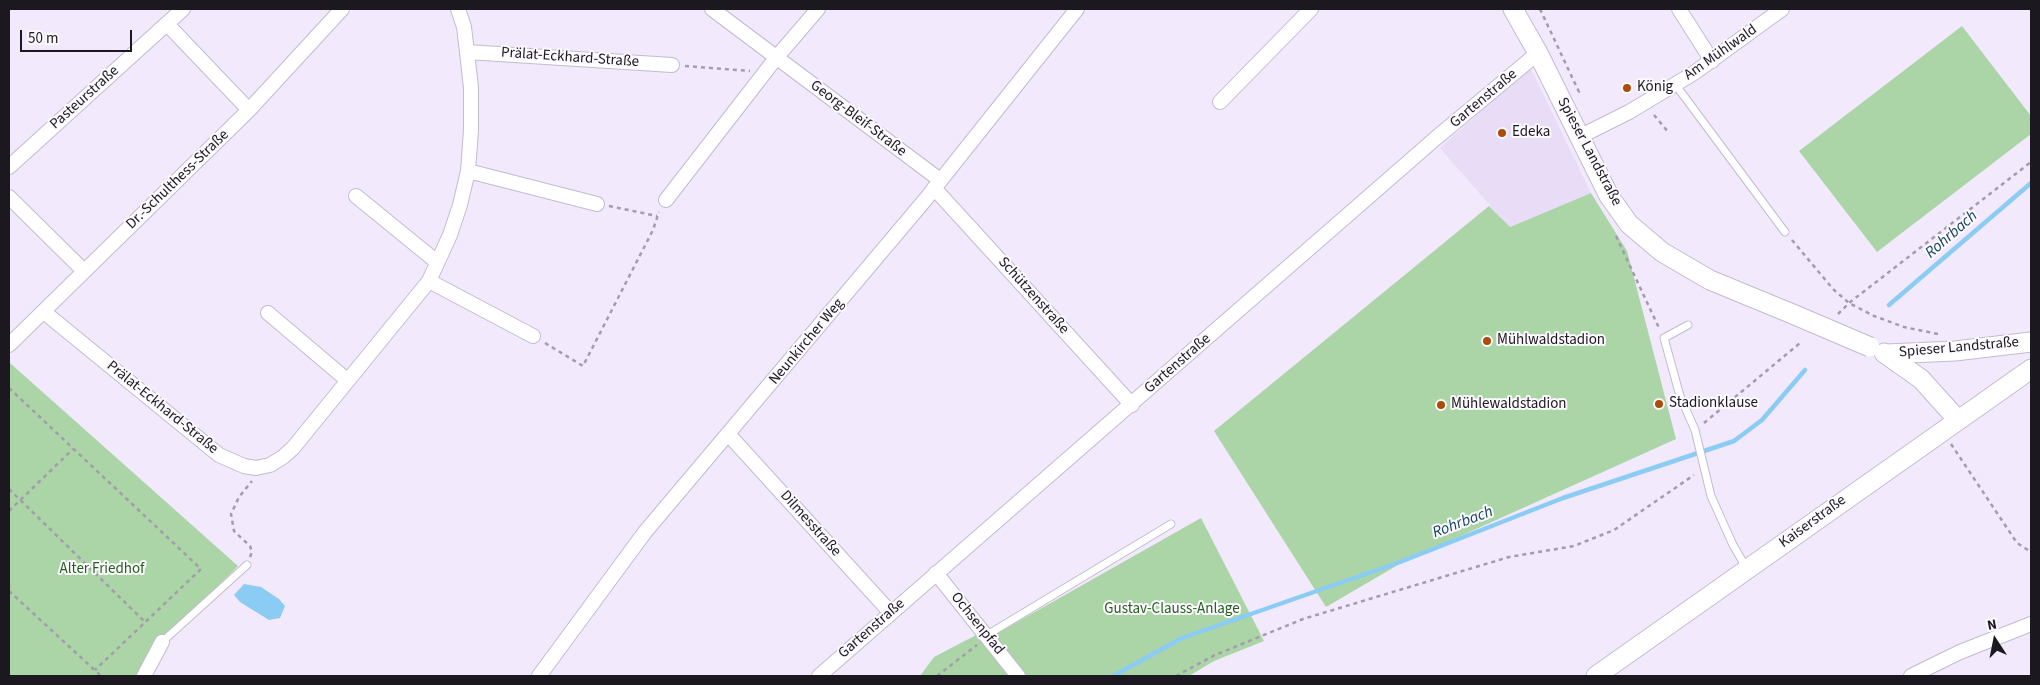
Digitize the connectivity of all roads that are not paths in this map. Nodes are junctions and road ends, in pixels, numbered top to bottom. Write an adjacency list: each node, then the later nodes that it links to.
1 (183, 9): 11 (street, Pasteurstraße)
2 (342, 9): 19 (street, Dr.-Schulthess-Straße)
3 (458, 9): 12 (street)
4 (712, 9): 14 (street, Georg-Bleif-Straße)
5 (818, 9): 14 (street)
6 (1077, 9): 23 (street, Neunkircher Weg)
7 (1312, 9): 18 (street)
8 (1513, 9): 13 (street, Spieser Landstraße)
9 (1679, 9): 15 (street)
10 (1782, 9): 15 (street, Am Mühlwald)
11 (167, 24): 19 (street); 21 (street, Pasteurstraße)
12 (468, 52): 16 (street, Prälat-Eckhard-Straße); 22 (street)
13 (1538, 53): 20 (street, Spieser Landstraße); 41 (street, Gartenstraße)
14 (776, 58): 23 (street, Georg-Bleif-Straße); 26 (street)
15 (1712, 61): 17 (street, Am Mühlwald)
16 (672, 65)
17 (1675, 84): 20 (street, Am Mühlwald); 28 (lane)
18 (1220, 102)
19 (250, 110): 30 (street, Dr.-Schulthess-Straße)
20 (1579, 136): 38 (street, Spieser Landstraße, bridge)
21 (9, 167)
22 (468, 171): 27 (street); 29 (street)
23 (937, 184): 41 (street, Schützenstraße); 43 (street, Neunkircher Weg)
24 (356, 196): 29 (street)
25 (9, 198): 30 (street)
26 (666, 200)
27 (596, 204)
28 (1785, 232)
29 (437, 262): 31 (street)
30 (84, 271): 32 (street, Dr.-Schulthess-Straße)
31 (429, 281): 35 (street); 40 (street)
32 (44, 312): 37 (street, Dr.-Schulthess-Straße); 40 (street, Prälat-Eckhard-Straße)
33 (268, 313): 40 (street)
34 (1688, 324): 46 (lane)
35 (533, 336)
36 (2031, 342): 38 (street, Spieser Landstraße)
37 (9, 346)
38 (1878, 350): 42 (street, Spieser Landstraße)
39 (2031, 369): 42 (street, Kaiserstraße)
40 (347, 380)
41 (1132, 405): 47 (street, Gartenstraße)
42 (1957, 419): 46 (street, Kaiserstraße)
43 (728, 435): 48 (street, Dilmesstraße); 53 (street, Neunkircher Weg)
44 (1171, 524): 50 (lane)
45 (247, 565): 51 (lane)
46 (1748, 570): 56 (street, Kaiserstraße)
47 (936, 573): 48 (street, Gartenstraße); 50 (street, Ochsenpfad)
48 (891, 613): 54 (street, Gartenstraße)
49 (2031, 624): 57 (street)
50 (987, 636): 55 (street, Ochsenpfad)
51 (162, 642): 52 (street)
52 (144, 676)
53 (540, 676)
54 (819, 676)
55 (1018, 676)
56 (1596, 676)
57 (1911, 676)

